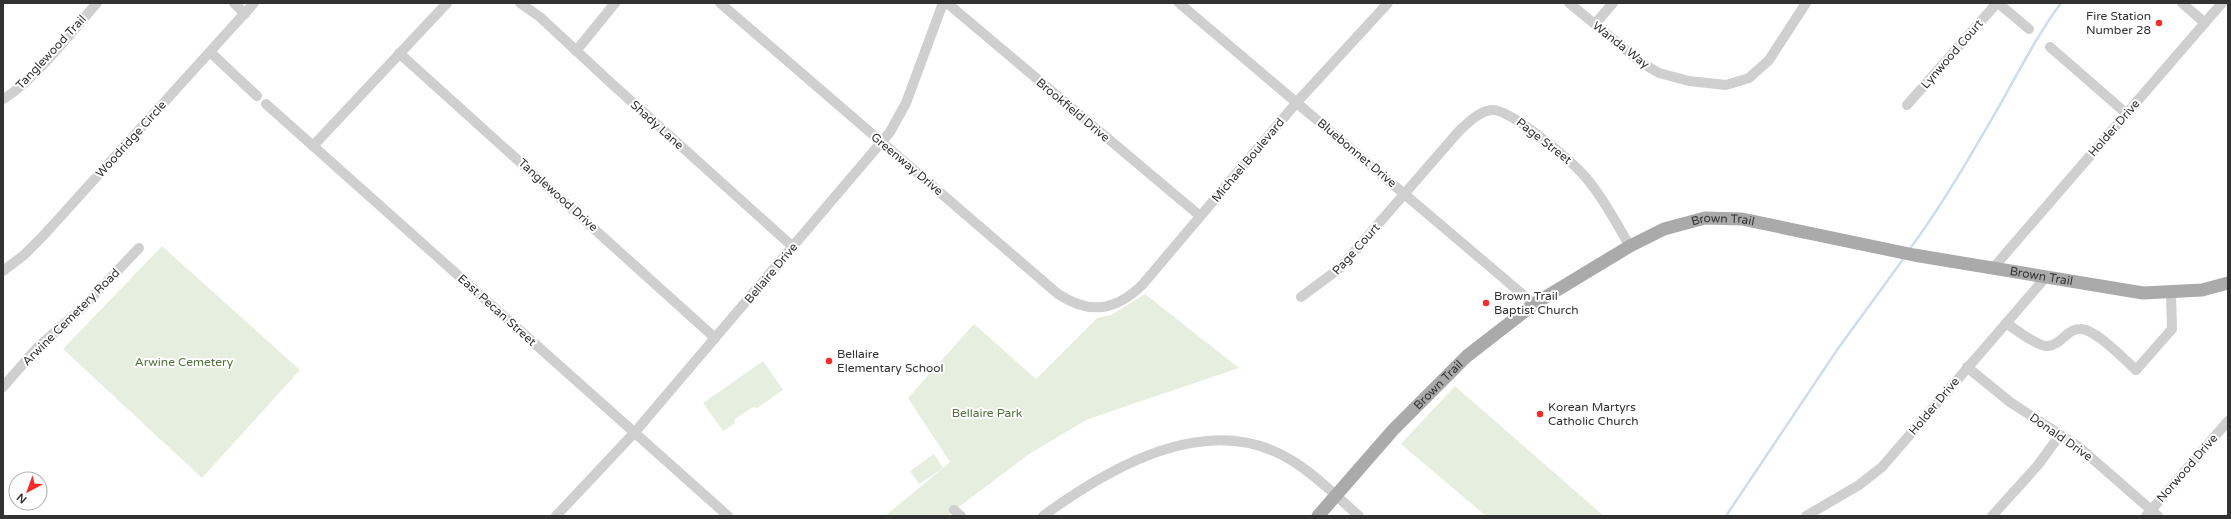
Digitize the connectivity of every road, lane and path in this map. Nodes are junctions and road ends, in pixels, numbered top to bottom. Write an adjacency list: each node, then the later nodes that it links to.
1 (97, 3): 27 (street, Tanglewood Trail)
2 (234, 3): 18 (street)
3 (254, 3): 18 (street, Woodridge Circle)
4 (447, 3): 25 (street)
5 (520, 3): 23 (street, Shady Lane)
6 (615, 3): 23 (street)
7 (720, 3): 32 (street, Greenway Drive)
8 (943, 3): 32 (street, Bellaire Drive)
9 (947, 3): 35 (street, Brookfield Drive)
10 (1179, 3): 28 (street, Bluebonnet Drive)
11 (1388, 3): 28 (street, Michael Boulevard)
12 (1570, 3): 20 (street, Wanda Way)
13 (1613, 3): 20 (street)
14 (1806, 3): 20 (street, Wanda Way)
15 (1998, 3): 21 (street); 30 (street, Lynwood Court)
16 (2182, 3): 19 (street)
17 (2222, 3): 19 (street, Holder Drive)
18 (245, 14): 24 (street, Woodridge Circle)
19 (2205, 23): 31 (street, Holder Drive)
20 (1595, 24)
21 (2029, 29)
22 (2050, 48): 31 (street)
23 (576, 51): 37 (street, Shady Lane)
24 (210, 52): 26 (street); 40 (street, Woodridge Circle)
25 (399, 52): 33 (street); 48 (street, Tanglewood Drive)
26 (257, 96)
27 (3, 99)
28 (1297, 102): 34 (street, Bluebonnet Drive); 35 (street, Michael Boulevard)
29 (266, 104): 33 (street, East Pecan Street)
30 (1907, 105)
31 (2127, 114): 39 (street, Holder Drive)
32 (881, 143): 37 (street, Bellaire Drive); 46 (street, Greenway Drive)
33 (313, 146): 52 (street, East Pecan Street)
34 (1405, 194): 36 (street, Page Street); 44 (street, Page Court); 45 (street, Bluebonnet Drive)
35 (1200, 216): 46 (street, Michael Boulevard)
36 (1630, 246): 39 (main road, Brown Trail); 45 (main road, Brown Trail)
37 (793, 247): 48 (street, Bellaire Drive)
38 (139, 248): 50 (street, Arwine Cemetery Road)
39 (2000, 268): 41 (main road, Brown Trail)
40 (3, 271)
41 (2046, 276): 43 (main road, Brown Trail); 47 (street, Holder Drive)
42 (2228, 283): 43 (main road, Brown Trail)
43 (2171, 293): 47 (street)
44 (1301, 297)
45 (1534, 304): 54 (main road, Brown Trail)
46 (1102, 307)
47 (2006, 323): 49 (street, Holder Drive)
48 (716, 338): 52 (street, Bellaire Drive)
49 (1968, 367): 53 (street, Donald Drive); 61 (street, Holder Drive)
50 (3, 387)
51 (2227, 423): 55 (street, Norwood Drive)
52 (635, 432): 56 (street, Bellaire Drive); 57 (street, East Pecan Street)
53 (2060, 435): 55 (street, Donald Drive); 62 (street)
54 (1336, 496): 58 (street); 59 (main road, Brown Trail); 60 (street)
55 (2152, 514)
56 (556, 516)
57 (728, 516)
58 (1043, 516)
59 (1318, 516)
60 (1359, 516)
61 (1806, 516)
62 (1992, 516)

